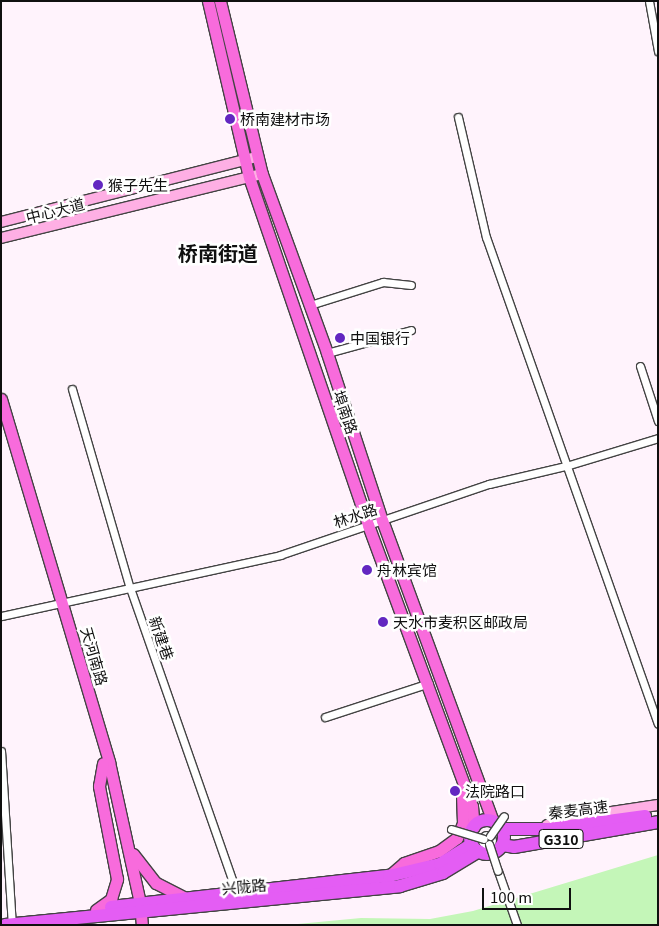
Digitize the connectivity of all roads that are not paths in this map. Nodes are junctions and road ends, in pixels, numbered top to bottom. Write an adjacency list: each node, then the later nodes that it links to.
1 (208, 1): 7 (main road, 埠南路)
2 (220, 1): 6 (main road, 埠南路)
3 (649, 1): 4 (street)
4 (658, 51)
5 (458, 117): 22 (street)
6 (256, 157): 7 (main road, 中心大道); 8 (main road, 埠南路)
7 (244, 160): 9 (main road, 埠南路); 10 (main road, 中心大道)
8 (262, 174): 9 (main road, 中心大道); 13 (main road, 埠南路)
9 (249, 177): 11 (main road, 中心大道); 24 (main road, 埠南路)
10 (1, 222)
11 (1, 238)
12 (411, 285): 13 (street)
13 (310, 305): 15 (main road, 埠南路)
14 (412, 330): 15 (street)
15 (327, 353): 23 (main road, 埠南路)
16 (640, 366): 19 (street)
17 (72, 389): 25 (street, 新建巷)
18 (1, 399): 26 (main road, 天河南路)
19 (658, 421)
20 (1, 422): 26 (main road, 天河南路)
21 (658, 438): 22 (street, 林水路)
22 (566, 466): 23 (street, 林水路); 30 (street)
23 (382, 520): 24 (street, 林水路); 34 (main road, 埠南路)
24 (368, 525): 25 (street, 林水路); 28 (main road, 埠南路)
25 (130, 588): 26 (street, 林水路); 48 (street, 新建巷)
26 (61, 603): 27 (street, 林水路); 33 (main road, 天河南路); 46 (main road, 天河南路)
27 (1, 616)
28 (429, 683): 29 (street); 32 (main road, 埠南路)
29 (325, 717)
30 (658, 724)
31 (1, 751): 52 (street)
32 (453, 752): 35 (main road, 埠南路); 47 (main road)
33 (103, 763): 50 (main road); 51 (main road, 天河南路)
34 (481, 789): 35 (main road); 38 (main road, 埠南路)
35 (468, 795): 41 (main road, 埠南路)
36 (658, 805): 43 (main road)
37 (658, 814): 40 (highway, 秦麦高速 / G310)
38 (500, 822): 41 (highway); 43 (highway, 秦麦高速 / G310); 44 (street, bridge); 45 (highway)
39 (658, 822): 40 (highway, 秦麦高速 / G310)
40 (620, 824): 43 (highway, 秦麦高速 / G310); 45 (highway, 秦麦高速 / G310)
41 (474, 827): 44 (highway)
42 (451, 829): 44 (street, bridge)
43 (529, 831)
44 (483, 843): 45 (highway, 秦麦高速); 47 (highway, 兴陇路); 51 (highway, 兴陇路); 53 (street, bridge)
45 (502, 845)
46 (129, 847): 49 (main road); 51 (main road, 天河南路)
47 (389, 876): 48 (highway, 兴陇路)
48 (237, 894): 49 (highway, 兴陇路)
49 (186, 898): 51 (highway, 兴陇路)
50 (96, 910): 51 (highway, 兴陇路); 52 (highway, 兴陇路)
51 (137, 914): 52 (highway, 兴陇路)
52 (8, 921)
53 (517, 925)

